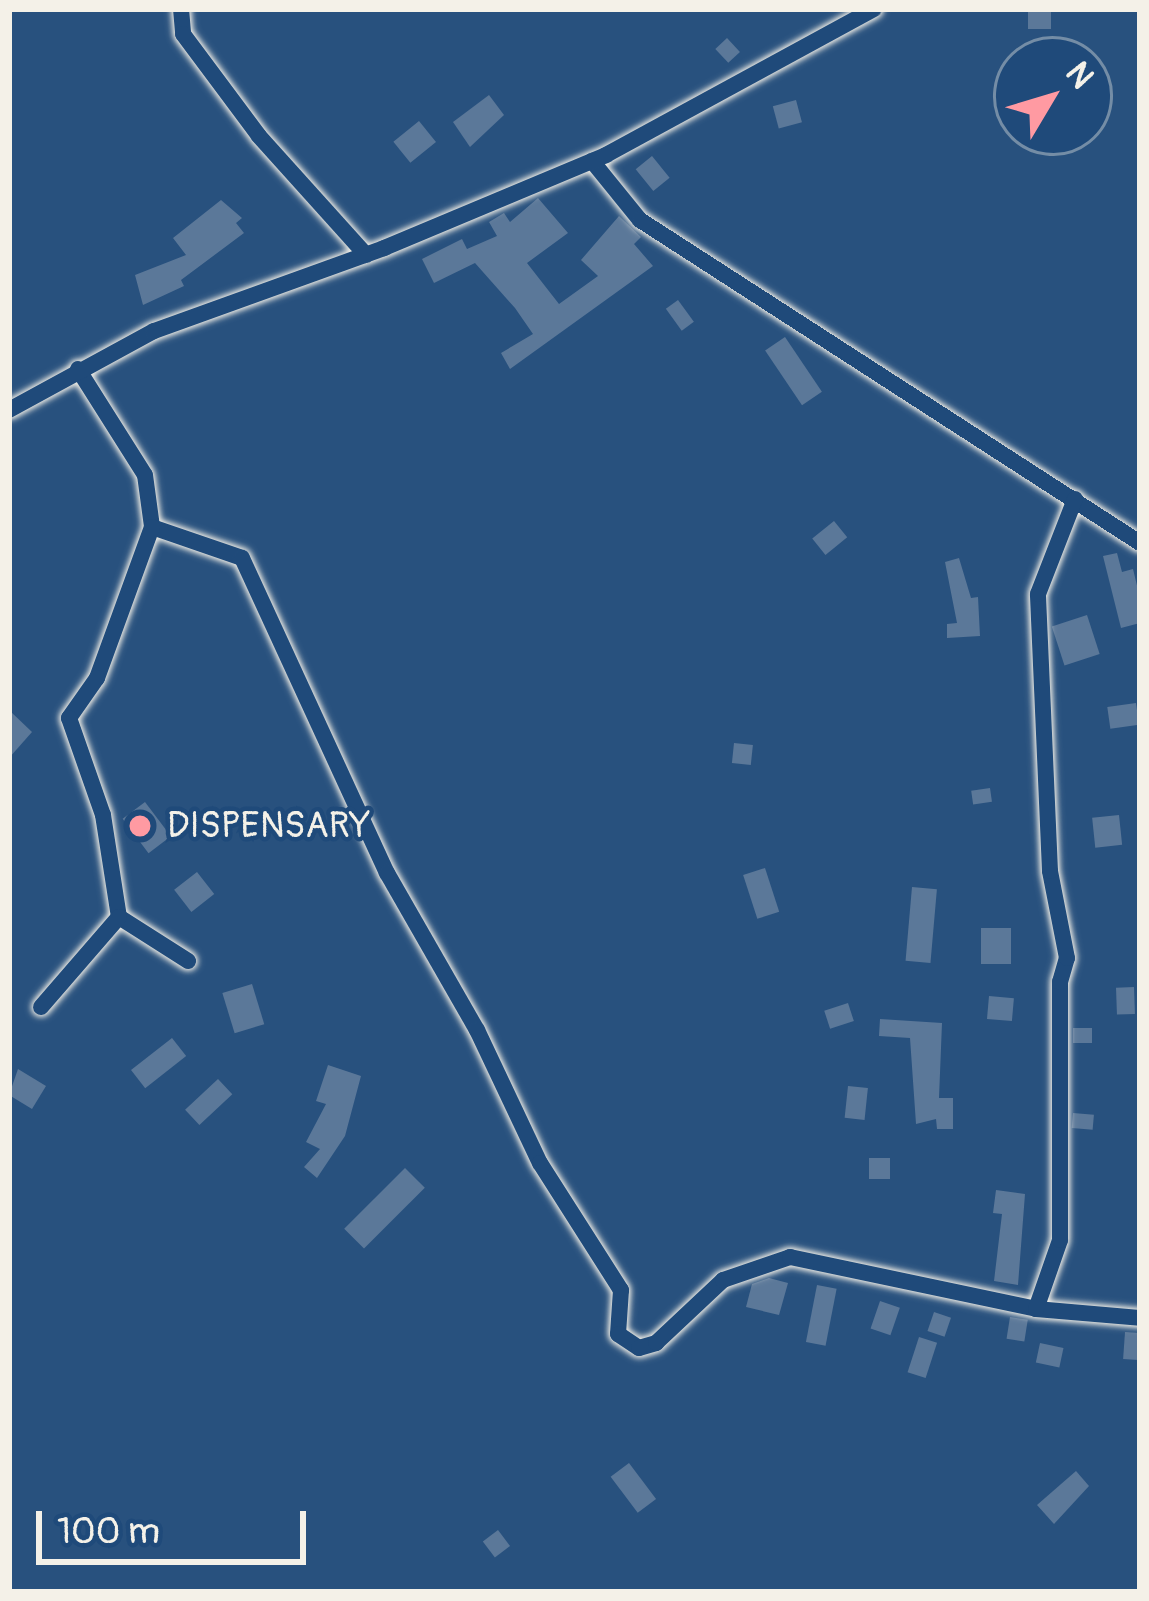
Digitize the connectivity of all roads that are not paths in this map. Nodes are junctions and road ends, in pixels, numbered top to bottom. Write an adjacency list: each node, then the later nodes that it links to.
1 (181, 9): 4 (street)
2 (874, 9): 3 (street)
3 (592, 161): 4 (street); 7 (street)
4 (366, 255): 5 (street)
5 (78, 369): 6 (street); 8 (street)
6 (9, 410)
7 (1075, 499): 9 (street); 13 (street)
8 (152, 527): 10 (street); 13 (street)
9 (1140, 543)
10 (119, 917): 11 (street); 12 (street)
11 (188, 961)
12 (41, 1007)
13 (1036, 1309): 14 (street)
14 (1140, 1318)

